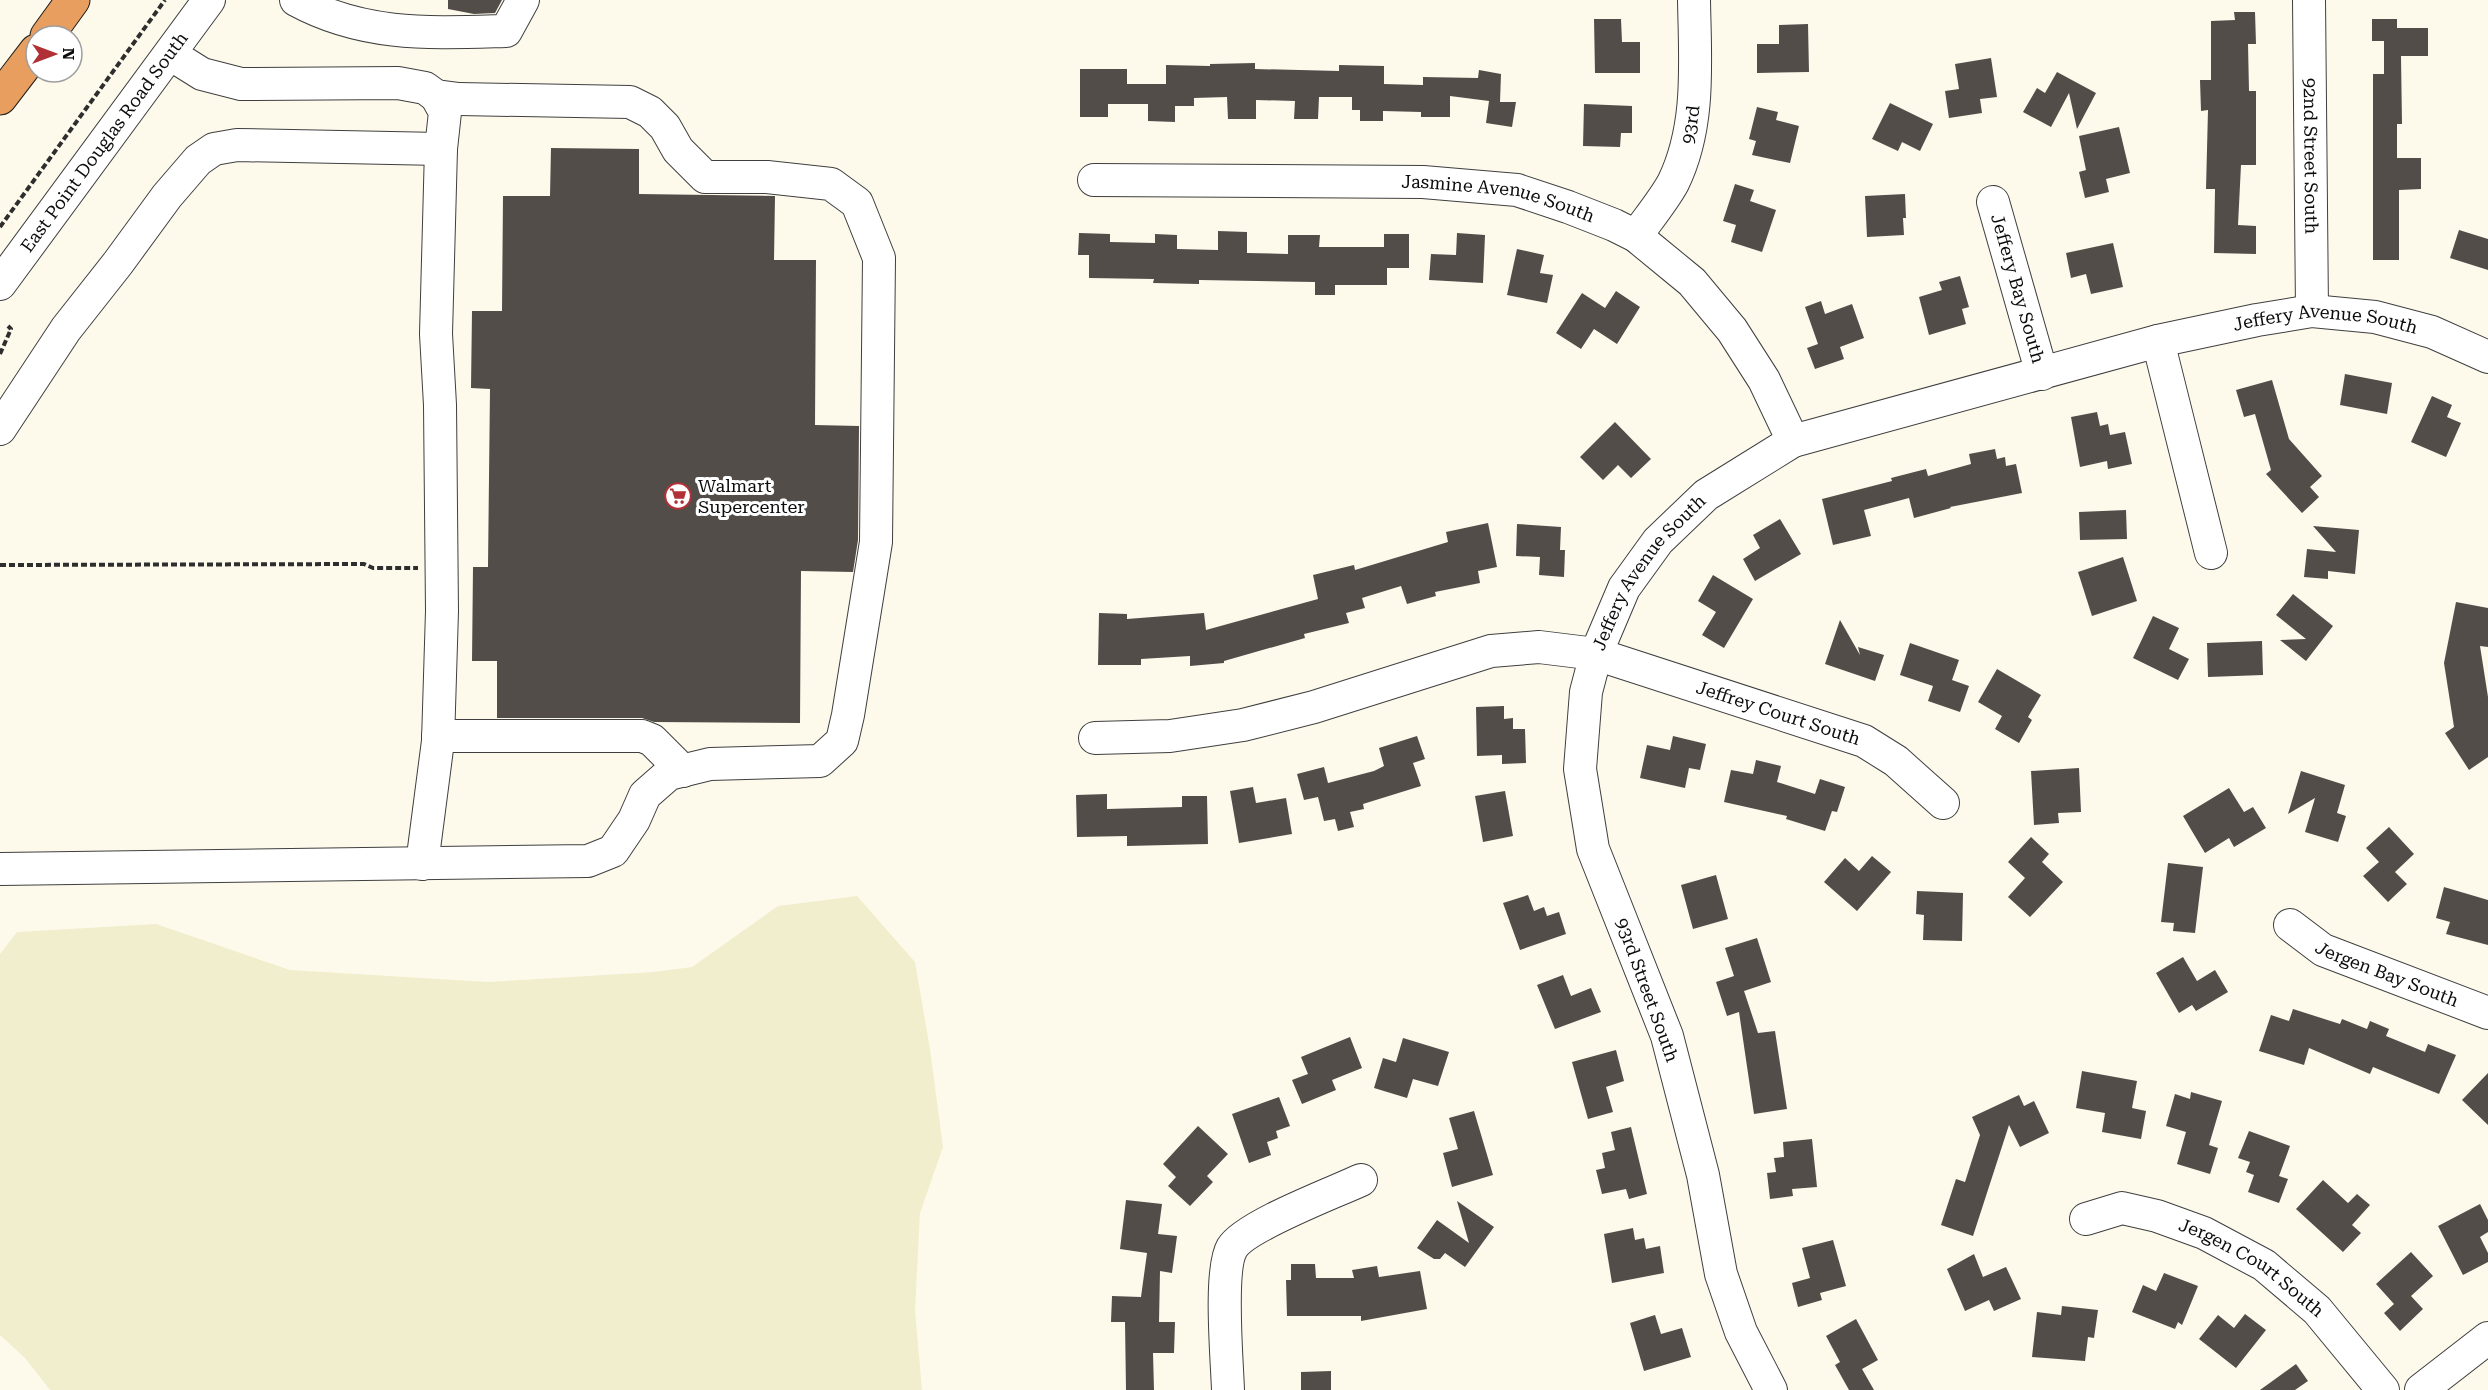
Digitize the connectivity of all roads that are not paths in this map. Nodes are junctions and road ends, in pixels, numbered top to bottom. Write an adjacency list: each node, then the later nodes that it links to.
1 (73, 0): 7 (highway)
2 (209, 0): 8 (street, East Point Douglas Road South)
3 (296, 0): 4 (street)
4 (523, 0)
5 (1694, 0): 15 (street, 93rd)
6 (2309, 0): 17 (street, 92nd Street South)
7 (56, 24)
8 (170, 54): 10 (street); 16 (street, East Point Douglas Road South)
9 (24, 67): 11 (highway)
10 (436, 96): 12 (street); 27 (street)
11 (0, 98)
12 (441, 149): 21 (street); 25 (street)
13 (1094, 180): 15 (street, Jasmine Avenue South)
14 (1993, 202): 20 (street, Jeffery Bay South)
15 (1636, 236): 22 (street, Jasmine Avenue South)
16 (0, 284)
17 (2312, 311): 18 (street, Jeffery Avenue South); 19 (street, Jeffery Avenue South)
18 (2158, 341): 20 (street, Jeffery Avenue South); 23 (street)
19 (2488, 357)
20 (2042, 374): 22 (street, Jeffery Avenue South)
21 (0, 429)
22 (1793, 441): 24 (street, Jeffery Avenue South)
23 (2211, 553)
24 (1596, 654): 26 (street, Jeffery Avenue South); 28 (street, Jeffrey Court South); 37 (street, 93rd Street South)
25 (438, 736): 27 (street); 29 (street)
26 (1095, 738)
27 (683, 771): 29 (street)
28 (1943, 804)
29 (422, 864): 30 (street)
30 (0, 869)
31 (2290, 925): 32 (street, Jergen Bay South)
32 (2488, 1013)
33 (1361, 1180): 36 (street)
34 (2086, 1219): 38 (street, Jergen Court South)
35 (2488, 1338): 39 (street)
36 (1228, 1390)
37 (1771, 1390)
38 (2383, 1390)
39 (2421, 1390)

